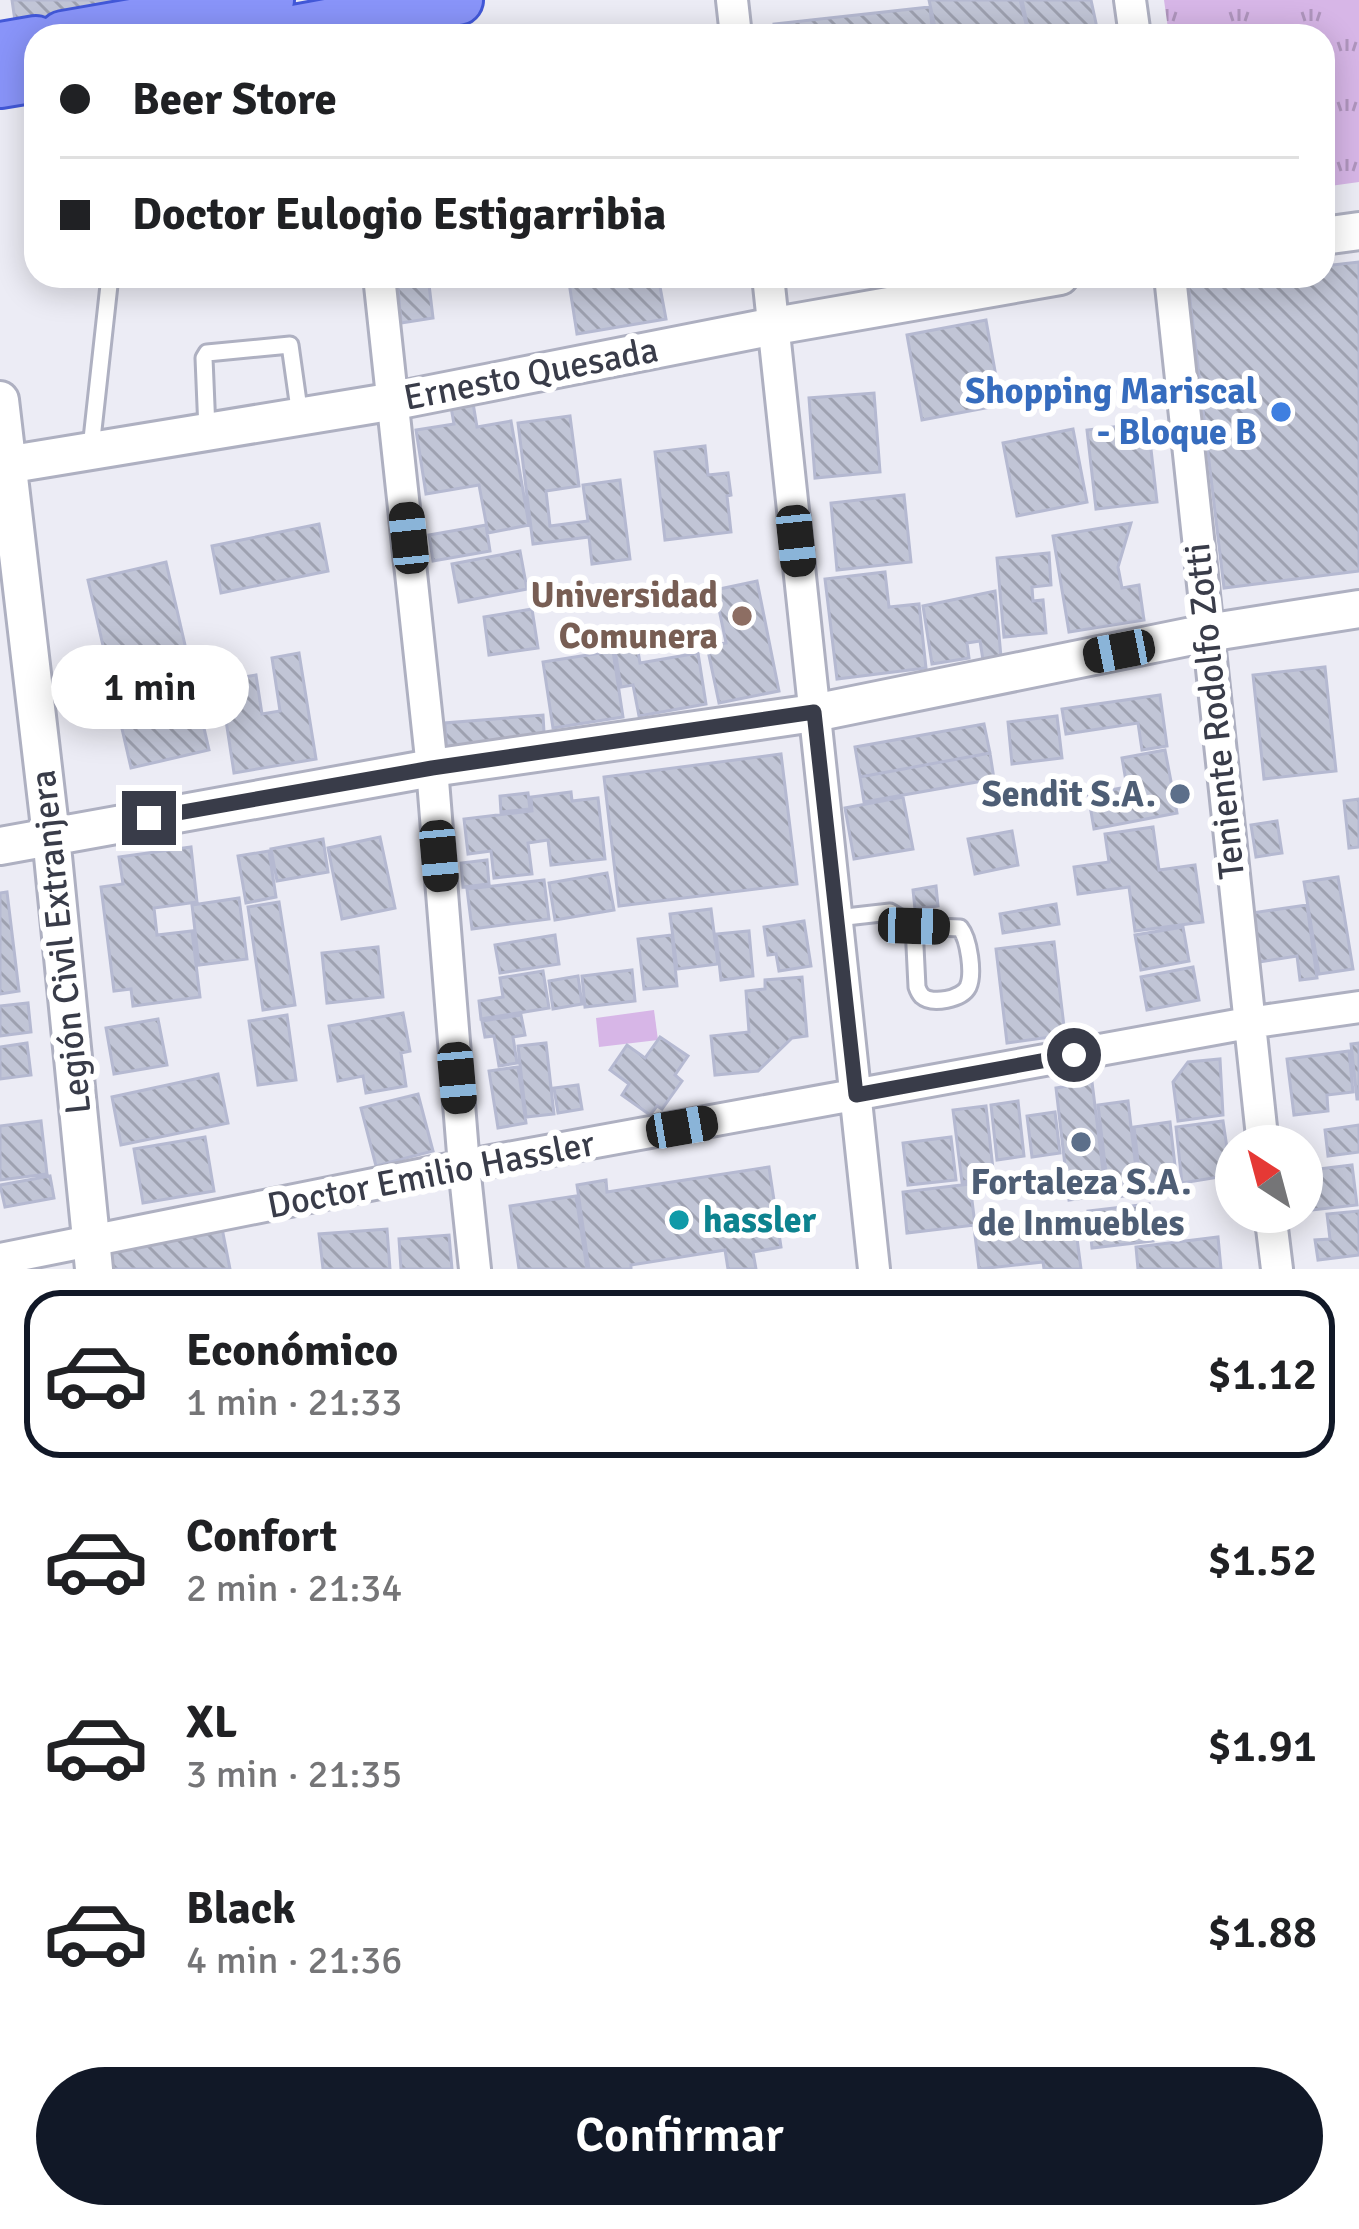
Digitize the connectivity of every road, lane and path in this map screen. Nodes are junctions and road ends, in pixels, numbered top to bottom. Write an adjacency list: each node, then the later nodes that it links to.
1 (269, 0): 4 (highway)
2 (458, 0): 3 (highway)
3 (346, 18)
4 (132, 24)
5 (109, 288): 15 (lane)
6 (380, 288): 12 (street)
7 (770, 288): 10 (street)
8 (992, 288): 10 (street, Ernesto Quesada)
9 (1171, 288): 18 (street, Teniente Rodolfo Zotti)
10 (775, 326): 12 (street, Ernesto Quesada); 19 (street)
11 (0, 400): 16 (street, Legión Civil Extranjera)
12 (394, 400): 13 (street, Ernesto Quesada); 20 (street)
13 (300, 416): 14 (street, Ernesto Quesada); 14 (lane)
14 (207, 430): 15 (street, Ernesto Quesada)
15 (91, 451): 16 (street, Ernesto Quesada)
16 (4, 465): 21 (street, Legión Civil Extranjera)
17 (1359, 609): 18 (street)
18 (1207, 633): 19 (street); 26 (street, Teniente Rodolfo Zotti)
19 (814, 712): 20 (street); 23 (street)
20 (432, 768): 21 (street); 29 (street)
21 (50, 836): 22 (street); 31 (street, Legión Civil Extranjera)
22 (0, 846)
23 (837, 917): 24 (lane); 27 (street)
24 (914, 926): 24 (lane)
25 (1359, 1007): 26 (street, Doctor Emilio Hassler)
26 (1248, 1023): 27 (street, Doctor Emilio Hassler); 28 (street, Teniente Rodolfo Zotti)
27 (856, 1095): 29 (street, Doctor Emilio Hassler); 34 (street)
28 (1260, 1125)
29 (464, 1166): 31 (street, Doctor Emilio Hassler); 33 (street)
30 (1273, 1233): 35 (street)
31 (94, 1255): 32 (street, Doctor Emilio Hassler)
32 (0, 1259)
33 (476, 1269)
34 (874, 1269)
35 (1277, 1269)

